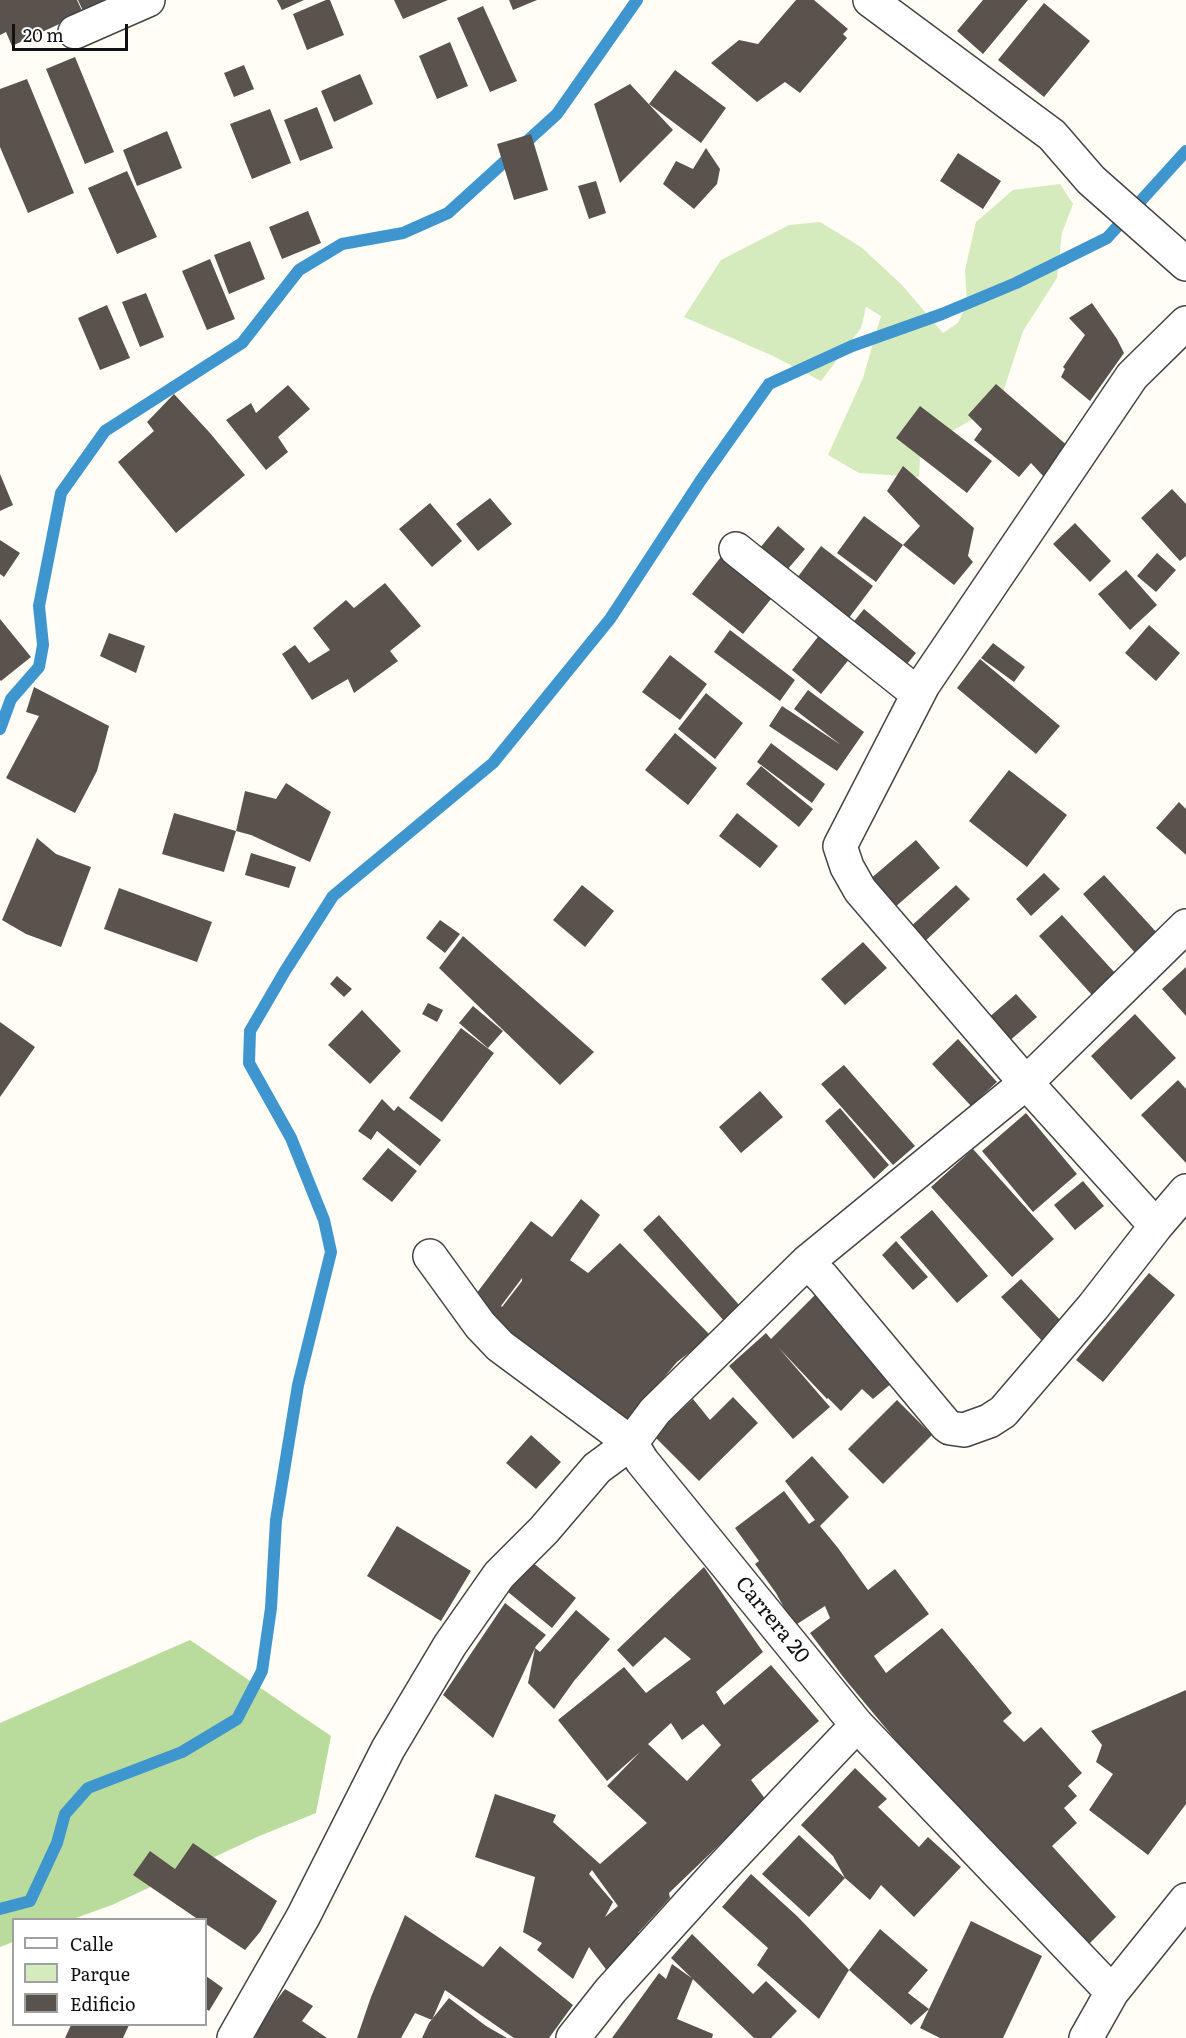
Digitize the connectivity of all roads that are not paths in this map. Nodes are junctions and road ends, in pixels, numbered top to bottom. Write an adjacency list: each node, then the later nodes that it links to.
1 (148, 0): 3 (street)
2 (870, 0): 4 (street)
3 (75, 32)
4 (1186, 264)
5 (1186, 323): 7 (street)
6 (736, 549): 7 (street)
7 (918, 694): 9 (street)
8 (1186, 926): 9 (street)
9 (1027, 1082): 11 (street); 13 (street)
10 (1186, 1191): 11 (street)
11 (1156, 1226): 13 (street)
12 (430, 1256): 14 (street, Carrera 20)
13 (807, 1262): 14 (street)
14 (631, 1443): 15 (street, Carrera 20); 18 (street)
15 (857, 1725): 17 (street, Carrera 20); 19 (street)
16 (1186, 1900): 17 (street)
17 (1112, 1992): 20 (street)
18 (234, 2038)
19 (573, 2038)
20 (1086, 2038)

